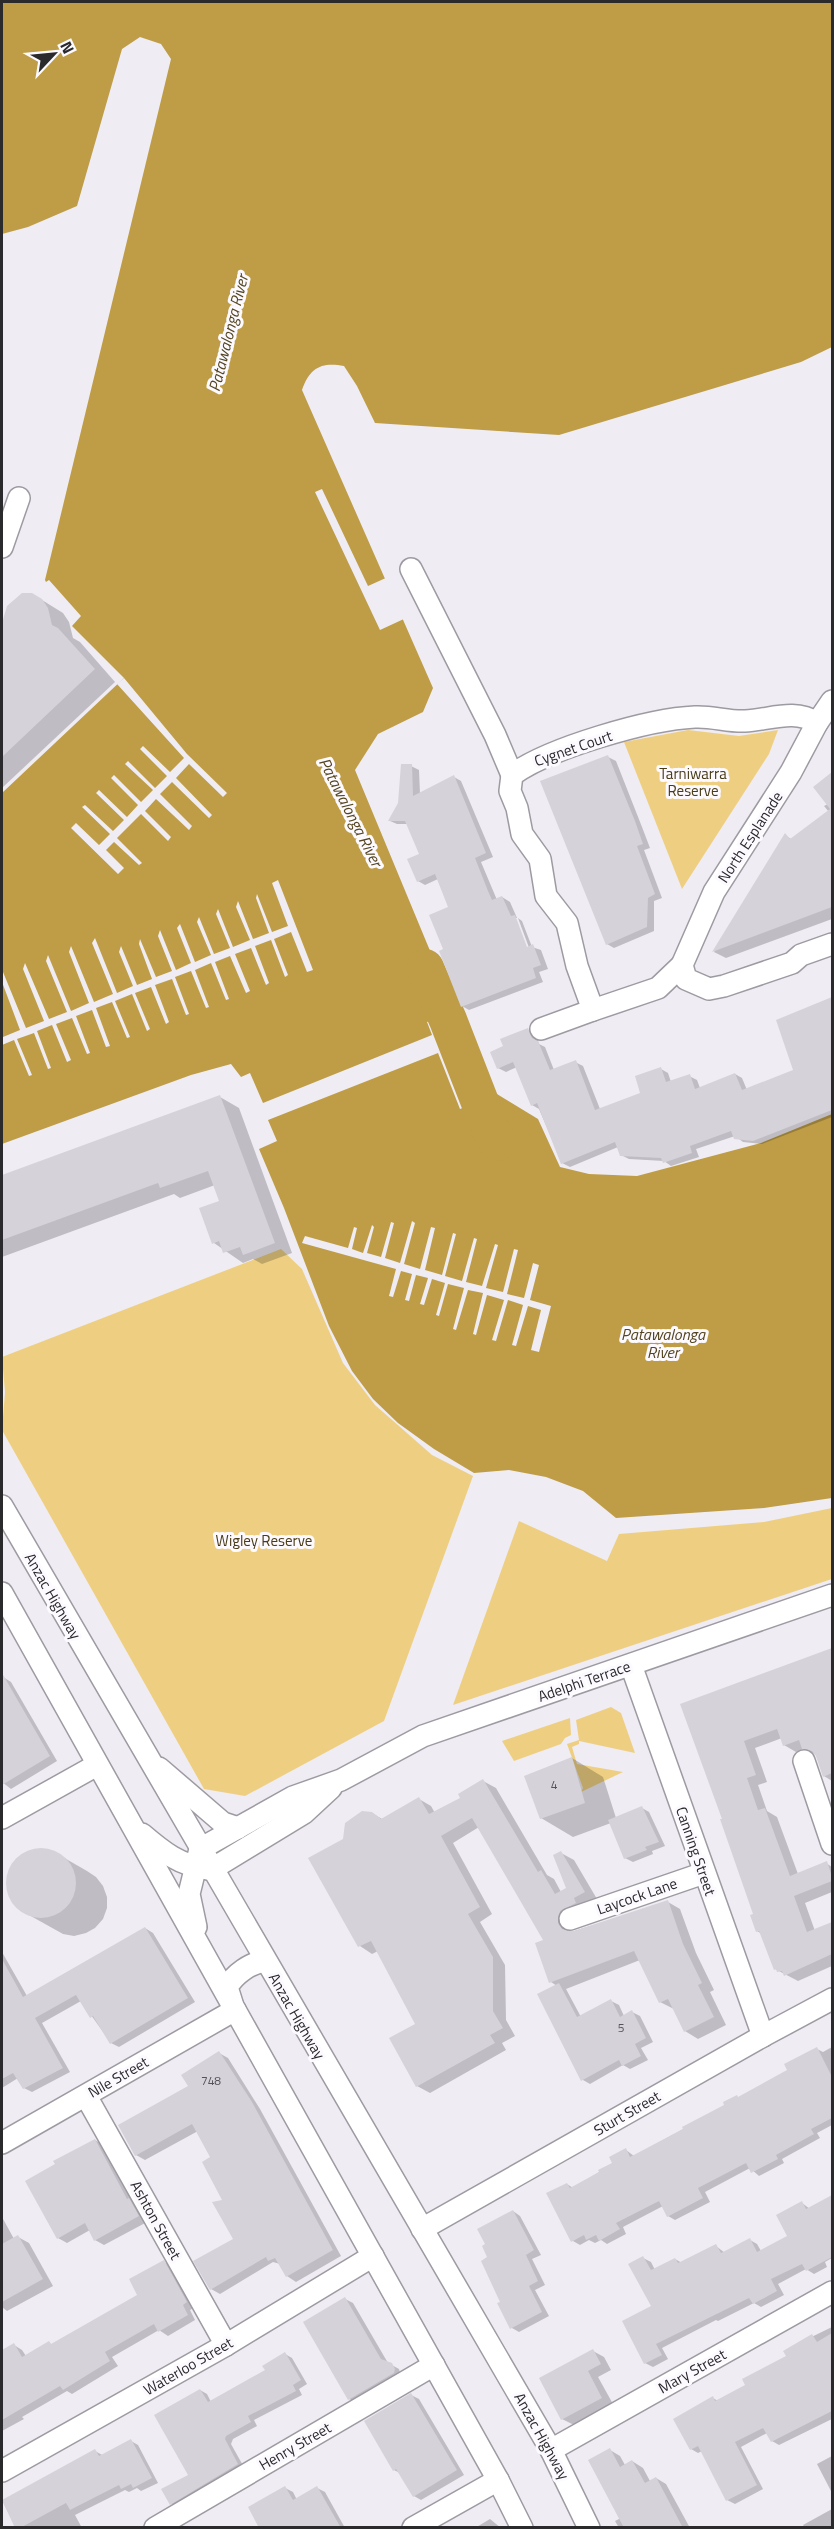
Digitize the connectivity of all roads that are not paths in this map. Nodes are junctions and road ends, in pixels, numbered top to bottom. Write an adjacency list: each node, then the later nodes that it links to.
1 (19, 498): 2 (street)
2 (2, 547)
3 (411, 570): 6 (street)
4 (832, 701): 5 (street, North Esplanade)
5 (817, 723): 6 (street, Cygnet Court); 8 (street, North Esplanade)
6 (512, 775): 9 (street)
7 (832, 944): 8 (street)
8 (689, 977): 9 (street)
9 (593, 1010): 10 (street)
10 (541, 1029)
11 (2, 1506): 15 (street, Anzac Highway)
12 (2, 1593): 17 (street)
13 (832, 1595): 14 (street, Adelphi Terrace)
14 (631, 1665): 18 (street, Adelphi Terrace); 24 (street, Canning Street)
15 (145, 1756): 21 (street); 23 (street, Anzac Highway)
16 (804, 1761): 22 (street)
17 (97, 1765): 19 (street); 20 (street)
18 (341, 1780): 21 (street, Adelphi Terrace); 23 (street, Adelphi Terrace)
19 (112, 1791): 23 (street); 28 (street)
20 (2, 1818)
21 (238, 1828): 23 (street, Adelphi Terrace)
22 (832, 1844)
23 (202, 1862): 26 (street, Anzac Highway); 28 (street)
24 (704, 1873): 25 (street, Laycock Lane); 29 (street, Canning Street)
25 (570, 1919)
26 (265, 1961): 28 (street); 32 (street, Anzac Highway)
27 (832, 1999): 29 (street, Sturt Street)
28 (232, 2005): 30 (street, Nile Street); 33 (street)
29 (763, 2036): 32 (street, Sturt Street)
30 (86, 2096): 31 (street, Nile Street); 35 (street, Ashton Street)
31 (2, 2143)
32 (422, 2229): 37 (street, Anzac Highway)
33 (373, 2256): 35 (street, Waterloo Street); 36 (street)
34 (832, 2292): 37 (street, Mary Street)
35 (226, 2345): 38 (street, Waterloo Street)
36 (434, 2365): 39 (street); 40 (street, Henry Street)
37 (551, 2450): 43 (street, Anzac Highway)
38 (2, 2471)
39 (498, 2480): 41 (street); 42 (street)
40 (155, 2528)
41 (413, 2528)
42 (522, 2528)
43 (589, 2528)

